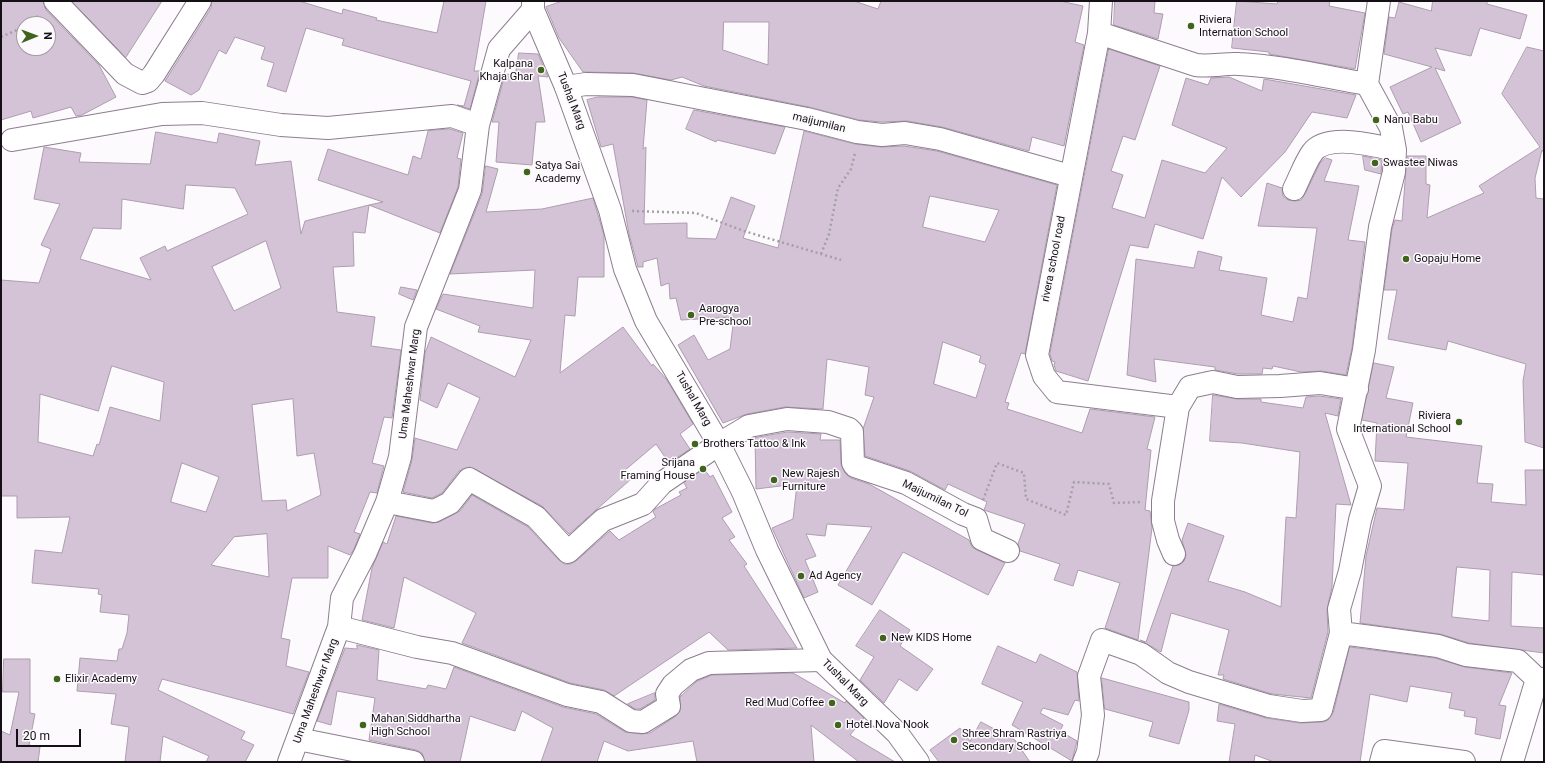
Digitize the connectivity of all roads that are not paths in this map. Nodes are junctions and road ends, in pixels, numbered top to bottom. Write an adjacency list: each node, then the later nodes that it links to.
1 (56, 1): 2 (street)
2 (200, 1)
3 (1101, 1): 6 (street, rivera school road)
4 (1379, 1): 7 (street)
5 (533, 6): 8 (street, Tushal Marg); 9 (street, Uma Maheshwar Marg)
6 (1098, 33): 7 (street); 12 (street, rivera school road)
7 (1367, 84): 11 (street)
8 (566, 87): 12 (street, maijumilan); 16 (street, Tushal Marg)
9 (478, 125): 10 (street); 17 (street, Uma Maheshwar Marg)
10 (12, 140)
11 (1395, 150): 13 (street); 14 (street)
12 (1070, 176): 15 (street, rivera school road)
13 (1294, 189)
14 (1357, 389): 15 (street); 21 (street)
15 (1178, 407): 19 (street)
16 (719, 444): 17 (street); 18 (street, Maijumilan Tol); 22 (street, Tushal Marg)
17 (387, 502): 20 (street, Uma Maheshwar Marg)
18 (1008, 551)
19 (1174, 554)
20 (339, 627): 22 (street); 24 (street, Uma Maheshwar Marg)
21 (1341, 633): 23 (street); 28 (street)
22 (821, 660): 27 (street, Tushal Marg)
23 (1541, 679): 31 (street)
24 (298, 739): 25 (street, Uma Maheshwar Marg); 26 (street)
25 (289, 762)
26 (412, 762)
27 (918, 762)
28 (1084, 762)
29 (1381, 762): 30 (street)
30 (1464, 762)
31 (1512, 762)

